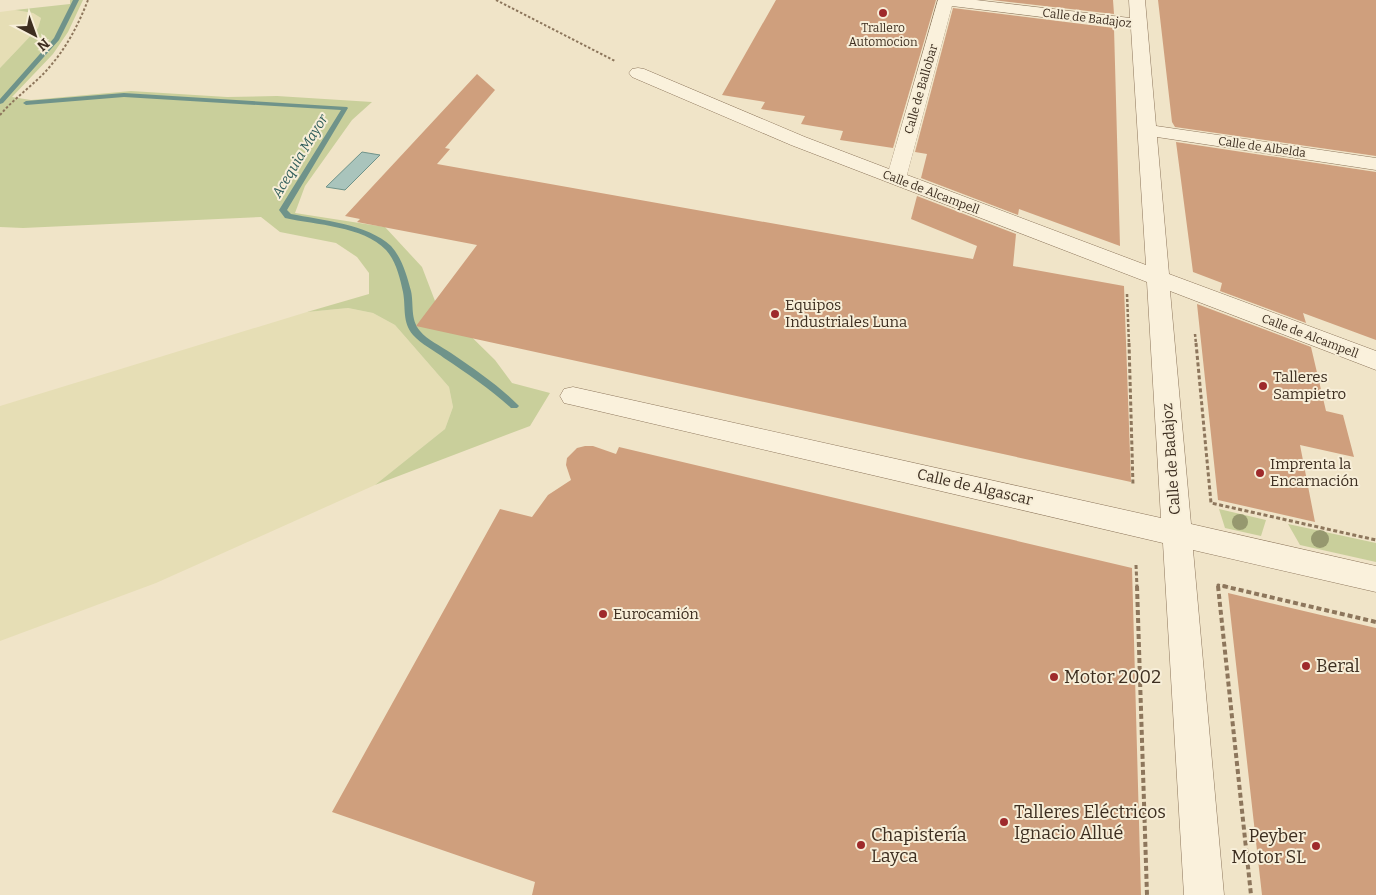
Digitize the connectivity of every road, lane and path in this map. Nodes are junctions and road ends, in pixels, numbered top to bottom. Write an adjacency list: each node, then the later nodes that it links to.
1 (88, 0): 6 (path)
2 (496, 0): 5 (path)
3 (946, 0): 4 (street, Calle de Badajoz); 9 (street, Calle de Ballobar)
4 (1138, 12): 7 (street, Calle de Badajoz)
5 (638, 73): 9 (street, Calle de Alcampell)
6 (0, 115)
7 (1147, 130): 8 (street, Calle de Albelda); 10 (street, Calle de Badajoz)
8 (1376, 164)
9 (896, 179): 10 (street, Calle de Alcampell)
10 (1158, 278): 13 (street, Calle de Alcampell); 16 (street, Calle de Badajoz)
11 (1126, 284): 15 (path)
12 (1194, 330): 17 (path)
13 (1376, 361)
14 (573, 396): 16 (street, Calle de Algascar)
15 (1133, 486)
16 (1177, 532): 19 (street, Calle de Algascar); 22 (street, Calle de Badajoz)
17 (1376, 540)
18 (1136, 565): 21 (path)
19 (1376, 579)
20 (1376, 622): 23 (path)
21 (1147, 895)
22 (1204, 895)
23 (1251, 895)

